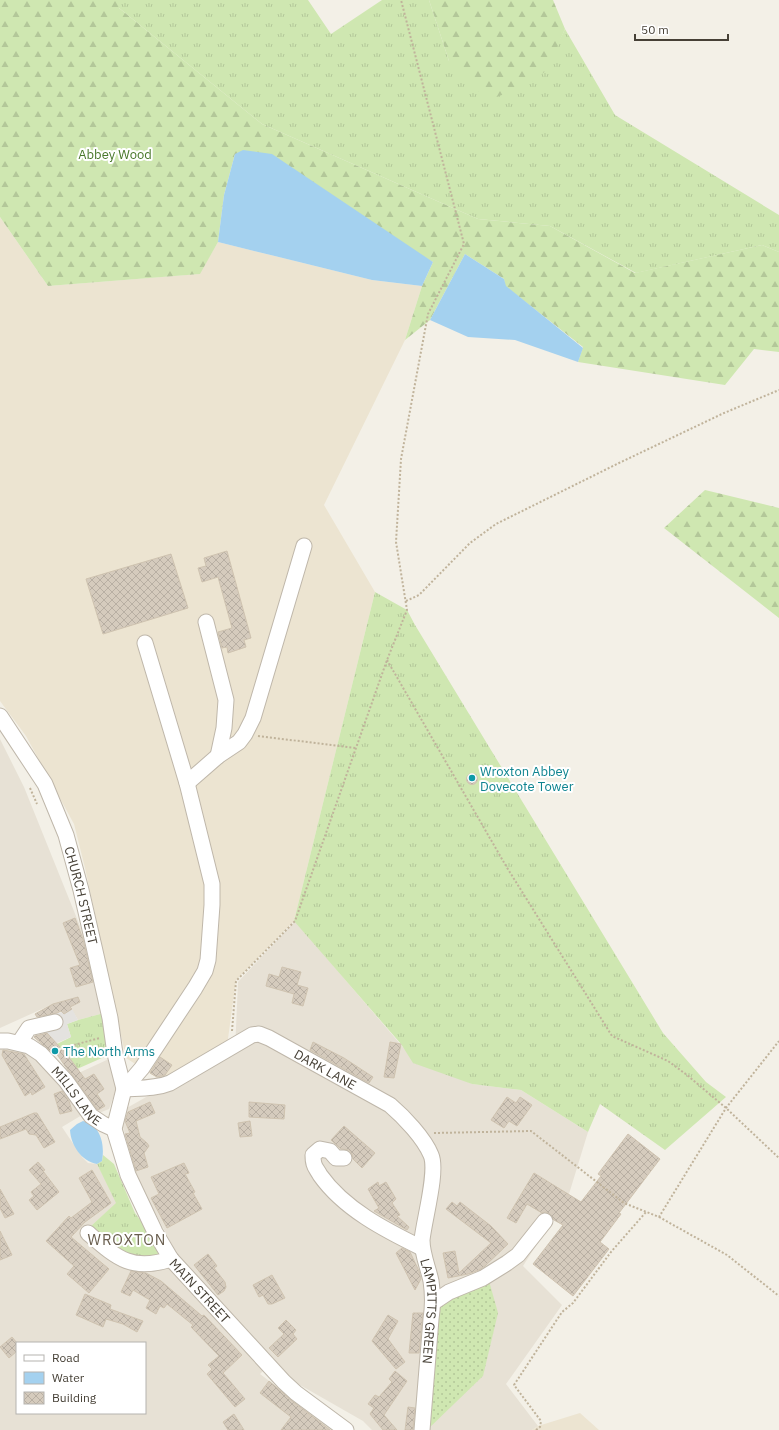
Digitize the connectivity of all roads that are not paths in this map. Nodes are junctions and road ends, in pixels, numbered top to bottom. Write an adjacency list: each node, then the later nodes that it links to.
1 (304, 546): 5 (street)
2 (206, 622): 5 (street)
3 (145, 643): 6 (street)
4 (0, 716): 10 (street, CHURCH STREET)
5 (218, 756): 6 (street)
6 (186, 783): 10 (street)
7 (55, 1022): 9 (street)
8 (0, 1041): 9 (street, MILLS LANE)
9 (19, 1043): 11 (street, MILLS LANE)
10 (124, 1089): 11 (street); 15 (street, DARK LANE)
11 (114, 1129): 16 (street, MAIN STREET)
12 (344, 1158): 15 (street)
13 (545, 1221): 17 (street)
14 (88, 1233): 16 (street)
15 (422, 1244): 17 (street, LAMPITTS GREEN)
16 (171, 1259): 18 (street, MAIN STREET)
17 (434, 1302): 19 (street, LAMPITTS GREEN)
18 (346, 1430)
19 (422, 1430)

